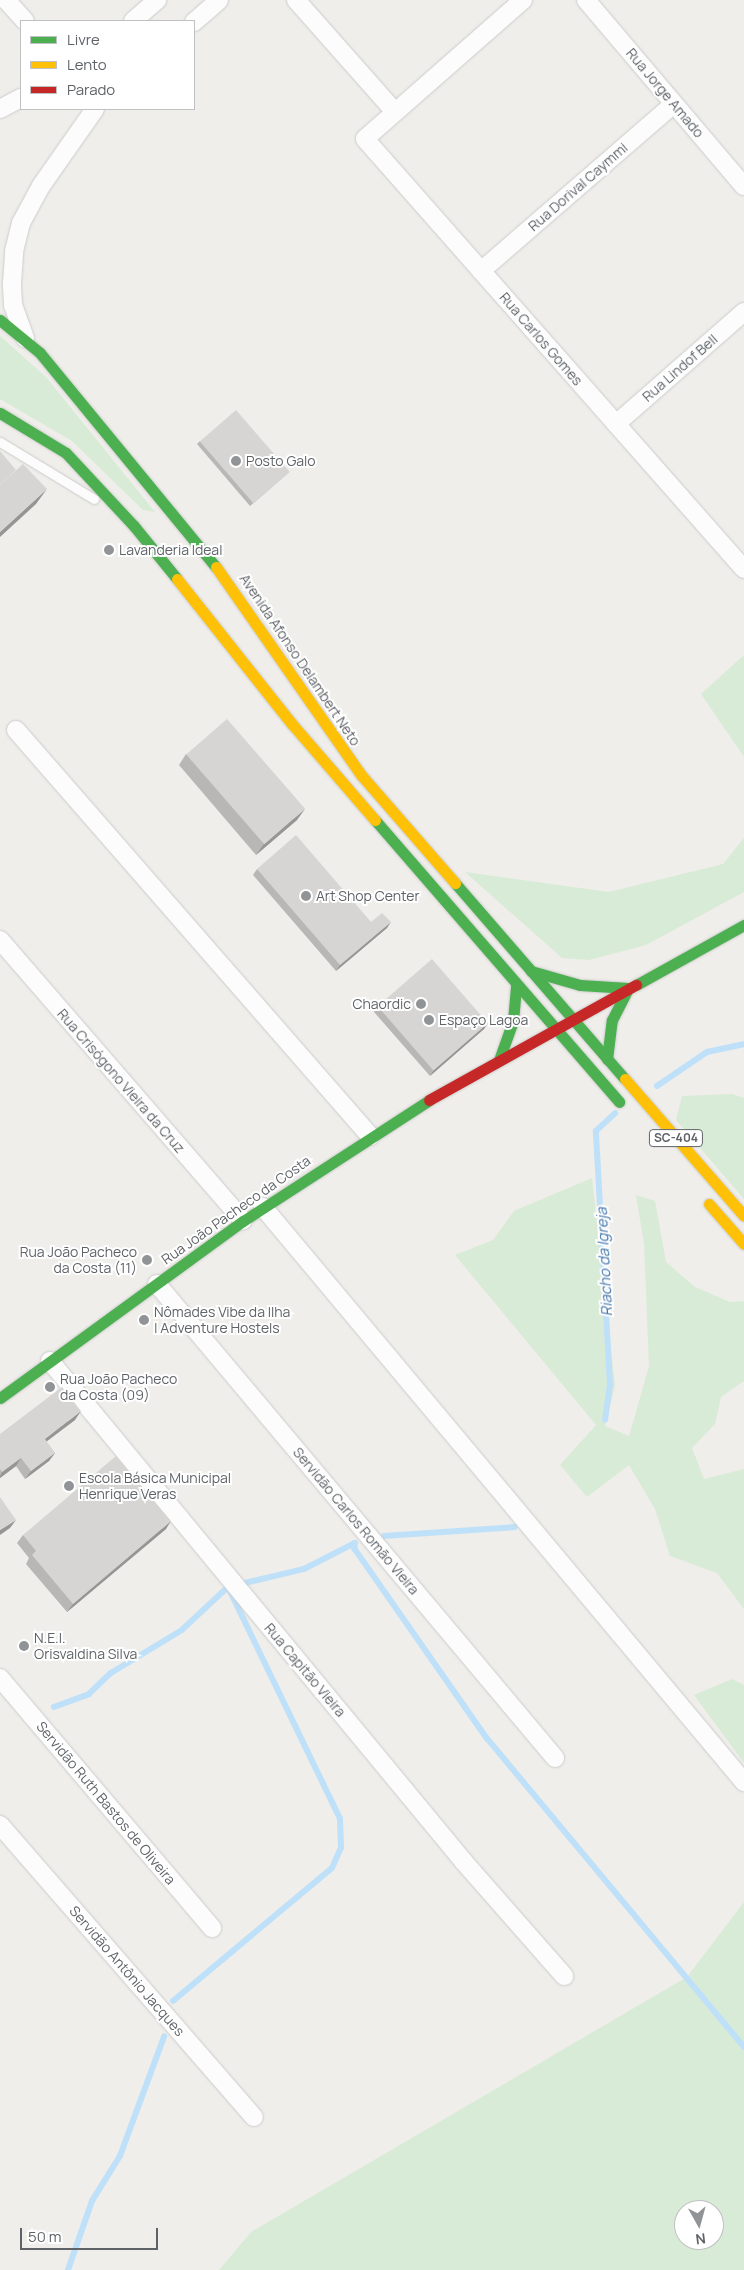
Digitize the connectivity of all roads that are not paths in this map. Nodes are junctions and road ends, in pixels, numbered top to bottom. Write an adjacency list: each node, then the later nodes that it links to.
1 (6, 0): 7 (street)
2 (157, 0): 8 (street)
3 (220, 0): 9 (street)
4 (296, 0): 14 (street)
5 (523, 0): 14 (street)
6 (586, 0): 11 (street, Rua Jorge Amado)
7 (24, 20)
8 (134, 20)
9 (195, 21)
10 (20, 98): 12 (street)
11 (674, 104): 15 (street, Rua Jorge Amado); 16 (street, Rua Dorival Caymmi)
12 (0, 108)
13 (94, 110): 19 (street)
14 (395, 112): 16 (street, Rua Carlos Gomes)
15 (744, 186)
16 (481, 271): 21 (street, Rua Carlos Gomes)
17 (744, 312): 21 (street, Rua Lindof Bell)
18 (0, 320): 19 (main road, Avenida Afonso Delambert Neto)
19 (25, 339): 25 (main road, Avenida Afonso Delambert Neto)
20 (0, 413): 23 (main road)
21 (616, 424): 24 (street, Rua Carlos Gomes)
22 (0, 442): 23 (lane)
23 (134, 526): 26 (main road)
24 (744, 569)
25 (244, 602): 26 (main road); 30 (main road, Avenida Afonso Delambert Neto)
26 (200, 607): 31 (main road)
27 (16, 730): 38 (street)
28 (744, 925): 32 (main road, Rua João Pacheco da Costa)
29 (0, 940): 42 (street, Rua Crisógono Vieira da Cruz)
30 (531, 971): 32 (main road); 33 (main road, Avenida Afonso Delambert Neto / SC-404)
31 (516, 985): 34 (main road); 35 (main road)
32 (628, 988): 33 (main road, Rua João Pacheco da Costa); 36 (main road)
33 (572, 1019): 34 (main road, Rua João Pacheco da Costa); 36 (main road, SC-404)
34 (555, 1029): 35 (main road, Rua João Pacheco da Costa); 37 (main road)
35 (499, 1060): 38 (main road, Rua João Pacheco da Costa)
36 (607, 1060): 41 (main road, SC-404)
37 (630, 1115)
38 (370, 1136): 40 (main road, Rua João Pacheco da Costa)
39 (700, 1194): 43 (main road)
40 (263, 1207): 42 (main road, Rua João Pacheco da Costa); 49 (street)
41 (744, 1216)
42 (243, 1221): 44 (main road, Rua João Pacheco da Costa)
43 (744, 1244)
44 (157, 1284): 45 (main road, Rua João Pacheco da Costa); 48 (street, Servidão Carlos Romão Vieira)
45 (50, 1361): 46 (main road, Rua João Pacheco da Costa); 52 (street, Rua Capitão Vieira)
46 (2, 1394)
47 (0, 1678): 51 (street, Servidão Ruth Bastos de Oliveira)
48 (555, 1758)
49 (744, 1782)
50 (0, 1825): 53 (street, Servidão Antônio Jacques)
51 (212, 1928)
52 (564, 1976)
53 (254, 2117)

